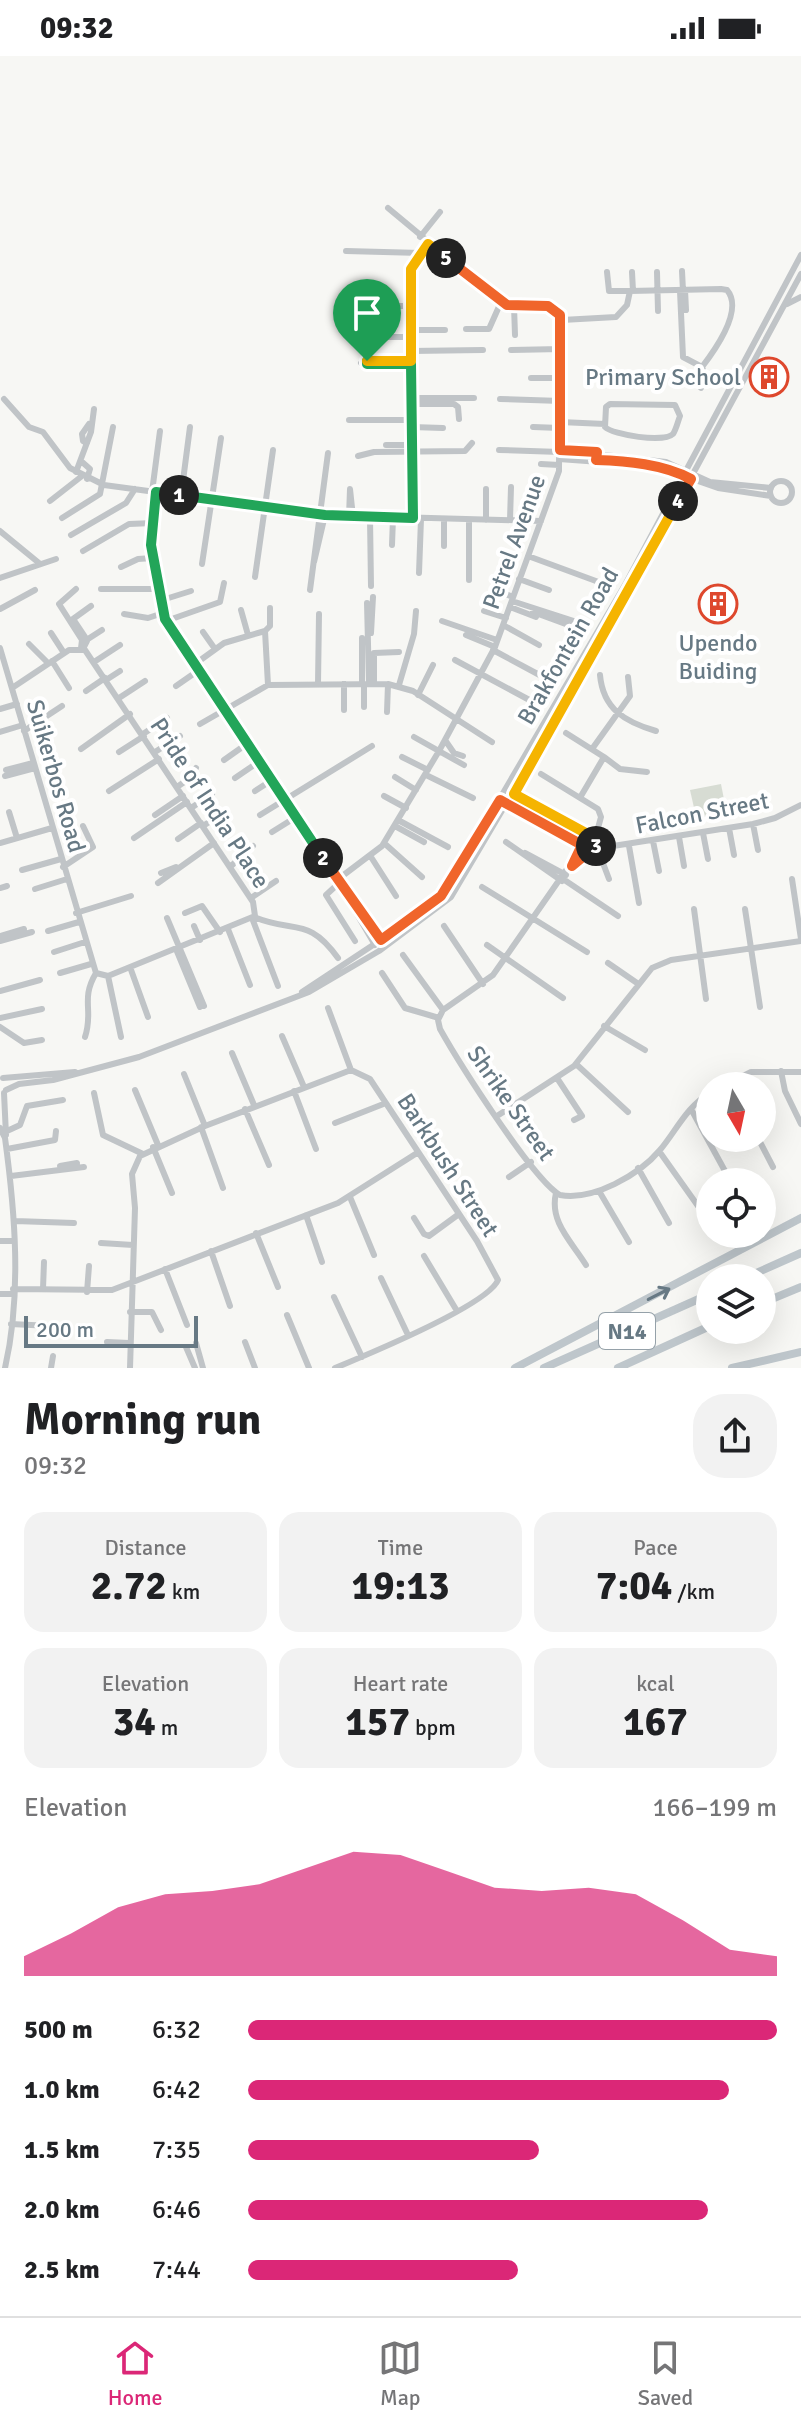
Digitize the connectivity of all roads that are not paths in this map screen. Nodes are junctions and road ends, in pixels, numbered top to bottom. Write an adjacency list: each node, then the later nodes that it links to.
1 (388, 208): 3 (street)
2 (440, 212): 3 (street)
3 (420, 237): 4 (street)
4 (428, 244): 6 (street); 18 (street)
5 (346, 251): 6 (street)
6 (421, 253): 19 (street)
7 (801, 255): 13 (street, Brakfontein Road)
8 (682, 271): 16 (street)
9 (607, 272): 14 (street)
10 (632, 272): 14 (street)
11 (657, 272): 15 (street)
12 (801, 274): 13 (street, Brakfontein Road)
13 (795, 284): 23 (street, Brakfontein Road); 70 (street, Brakfontein Road)
14 (631, 291): 15 (street); 24 (street)
15 (657, 291): 16 (street); 22 (street)
16 (683, 291): 21 (street); 38 (street); 38 (street)
17 (801, 297): 23 (street)
18 (501, 302): 20 (street); 25 (street)
19 (411, 306): 27 (street); 28 (street)
20 (514, 306): 24 (street); 29 (street)
21 (686, 310)
22 (658, 311)
23 (777, 315): 70 (street, Brakfontein Road)
24 (562, 320): 34 (street, Petrel Avenue)
25 (466, 329)
26 (445, 330): 28 (street)
27 (371, 332)
28 (411, 333): 30 (street); 33 (street)
29 (515, 335)
30 (381, 337)
31 (483, 350): 33 (street)
32 (511, 350): 34 (street)
33 (411, 351): 36 (street)
34 (561, 351): 35 (street); 40 (street, Petrel Avenue)
35 (531, 353)
36 (411, 362): 37 (street); 44 (street)
37 (367, 363)
38 (702, 367): 41 (street)
39 (531, 378): 40 (street)
40 (561, 378): 46 (street, Petrel Avenue)
41 (701, 388)
42 (474, 398): 44 (street)
43 (4, 399): 71 (street)
44 (412, 401): 48 (street); 50 (street)
45 (503, 401): 46 (street)
46 (561, 402): 52 (street, Petrel Avenue)
47 (94, 409): 68 (street)
48 (459, 419)
49 (349, 420): 50 (street)
50 (412, 424): 56 (street); 61 (street)
51 (605, 424): 51 (street); 52 (street)
52 (560, 425): 55 (street); 67 (street, Petrel Avenue)
53 (113, 427): 72 (street)
54 (190, 427): 80 (street)
55 (533, 427)
56 (443, 428)
57 (160, 431): 78 (street)
58 (221, 438): 83 (street)
59 (472, 443): 61 (street)
60 (386, 445): 61 (street)
61 (412, 449): 66 (street); 92 (street)
62 (273, 450): 86 (street)
63 (499, 450): 67 (street)
64 (328, 453): 87 (street)
65 (506, 454): 67 (street)
66 (358, 456)
67 (560, 456): 69 (street); 70 (street); 98 (street, Petrel Avenue)
68 (81, 461): 71 (street); 71 (street)
69 (541, 464)
70 (689, 474): 79 (street); 235 (street, Brakfontein Road); 239 (street, Brakfontein Road)
71 (82, 476): 72 (street); 84 (street)
72 (104, 485): 75 (street); 89 (street)
73 (511, 487): 97 (street)
74 (792, 488): 77 (street); 79 (street); 82 (street)
75 (135, 489): 78 (street); 102 (street)
76 (486, 489): 96 (street)
77 (801, 490)
78 (154, 492): 80 (street); 100 (street)
79 (771, 492): 82 (street)
80 (181, 496): 83 (street)
81 (801, 498): 82 (street)
82 (790, 499)
83 (212, 500): 86 (street); 111 (street)
84 (50, 501)
85 (351, 504): 88 (street)
86 (265, 507): 87 (street); 114 (street)
87 (322, 515): 88 (street); 124 (street)
88 (351, 517): 90 (street)
89 (62, 518)
90 (370, 518): 91 (street); 120 (street)
91 (393, 518): 92 (street); 103 (street)
92 (413, 518): 93 (street)
93 (421, 519): 94 (street); 113 (street)
94 (444, 519): 95 (street); 104 (street)
95 (469, 520): 96 (street); 117 (street)
96 (486, 520): 97 (street)
97 (510, 520): 98 (street)
98 (541, 520): 99 (street); 107 (street, Petrel Avenue)
99 (553, 522)
100 (153, 523): 106 (street); 108 (street)
101 (0, 529): 105 (street); 110 (street)
102 (71, 535)
103 (392, 545)
104 (444, 546)
105 (28, 549)
106 (83, 551)
107 (528, 556): 116 (street, Petrel Avenue); 119 (street)
108 (152, 558): 112 (street); 123 (street)
109 (56, 559): 115 (street)
110 (39, 563)
111 (202, 564)
112 (121, 567)
113 (419, 573)
114 (255, 577)
115 (0, 578)
116 (519, 579): 126 (street); 131 (street, Petrel Avenue)
117 (469, 580)
118 (224, 583): 142 (street)
119 (604, 584)
120 (371, 586)
121 (76, 589): 153 (street, Pride of India Place)
122 (101, 589): 123 (street)
123 (157, 589): 130 (street)
124 (310, 590)
125 (495, 590): 131 (street)
126 (549, 590)
127 (191, 591): 130 (street)
128 (35, 592): 135 (street)
129 (370, 600): 178 (street)
130 (159, 601): 138 (street)
131 (512, 602): 141 (street); 144 (street, Petrel Avenue); 145 (street); 146 (street)
132 (91, 606): 153 (street)
133 (270, 608): 147 (street)
134 (241, 610): 150 (street)
135 (0, 611)
136 (416, 611): 182 (street)
137 (484, 611): 144 (street)
138 (163, 613): 139 (street); 142 (street)
139 (124, 614)
140 (319, 614): 176 (street)
141 (544, 619)
142 (166, 621): 167 (street)
143 (442, 621): 156 (street, Petrel Avenue)
144 (504, 622): 155 (street); 156 (street, Petrel Avenue)
145 (580, 623)
146 (571, 626)
147 (265, 631): 150 (street); 181 (street)
148 (203, 632): 158 (street)
149 (51, 633): 160 (street)
150 (248, 635): 158 (street)
151 (466, 635): 156 (street)
152 (29, 644): 161 (street)
153 (83, 644): 153 (street); 160 (street); 164 (street, Pride of India Place)
154 (120, 645): 164 (street)
155 (539, 645)
156 (495, 646): 170 (street, Petrel Avenue); 174 (street)
157 (0, 648): 165 (street, Suikerbos Road)
158 (218, 649): 167 (street)
159 (399, 652): 178 (street)
160 (64, 653): 163 (street)
161 (39, 658): 163 (street); 168 (street)
162 (455, 660): 170 (street)
163 (51, 661): 168 (street); 185 (street)
164 (94, 662): 173 (street, Pride of India Place)
165 (2, 664): 180 (street, Suikerbos Road)
166 (433, 665): 187 (street)
167 (197, 667): 184 (street); 193 (street)
168 (40, 668): 180 (street)
169 (120, 671): 173 (street)
170 (480, 675): 189 (street); 200 (street, Petrel Avenue)
171 (600, 675): 198 (street)
172 (628, 677): 198 (street)
173 (106, 679): 186 (street); 188 (street, Pride of India Place)
174 (547, 679)
175 (145, 681): 188 (street)
176 (318, 684): 177 (street); 181 (street)
177 (344, 684): 178 (street); 195 (street)
178 (367, 684): 179 (street); 192 (street)
179 (388, 684): 182 (street); 196 (street)
180 (11, 685): 183 (street); 190 (street, Suikerbos Road)
181 (268, 685): 193 (street)
182 (399, 685): 187 (street)
183 (0, 686)
184 (176, 686)
185 (71, 687)
186 (86, 691)
187 (418, 695): 200 (street)
188 (119, 698): 197 (street, Pride of India Place)
189 (535, 703)
190 (17, 704): 194 (street); 202 (street, Suikerbos Road)
191 (62, 706): 202 (street)
192 (364, 707)
193 (225, 708): 201 (street); 211 (street)
194 (0, 709)
195 (344, 710)
196 (387, 712)
197 (130, 714): 206 (street, Pride of India Place); 213 (street)
198 (618, 715): 203 (street); 214 (street)
199 (163, 718): 206 (street)
200 (454, 720): 209 (street, Petrel Avenue); 210 (street)
201 (200, 724)
202 (23, 728): 204 (street); 224 (street, Suikerbos Road)
203 (656, 731)
204 (0, 732)
205 (566, 733): 214 (street)
206 (143, 734): 216 (street); 217 (street, Pride of India Place)
207 (180, 736): 217 (street)
208 (414, 737): 215 (street)
209 (445, 740): 215 (street, Petrel Avenue); 218 (street)
210 (492, 742)
211 (248, 743): 221 (street); 222 (street)
212 (372, 746): 243 (street)
213 (81, 749)
214 (592, 749): 220 (street)
215 (439, 751): 223 (street); 226 (street, Petrel Avenue)
216 (119, 752)
217 (157, 756): 233 (street, Pride of India Place); 236 (street)
218 (463, 756)
219 (402, 757): 226 (street)
220 (604, 757): 227 (street); 241 (street)
221 (224, 760)
222 (260, 761): 231 (street); 232 (street)
223 (464, 765)
224 (34, 766): 228 (street); 259 (street, Suikerbos Road)
225 (196, 768): 233 (street)
226 (427, 772): 234 (street, Petrel Avenue); 242 (street)
227 (647, 772)
228 (6, 773)
229 (541, 774): 241 (street)
230 (395, 777): 234 (street)
231 (235, 778)
232 (272, 780): 237 (street); 243 (street)
233 (177, 787): 245 (street, Pride of India Place)
234 (416, 790): 248 (street, Petrel Avenue)
235 (505, 790): 239 (street, Falcon Street); 244 (street, Brakfontein Road)
236 (109, 791)
237 (255, 791)
238 (212, 794): 245 (street)
239 (514, 794): 246 (street, Brakfontein Road); 263 (street, Falcon Street)
240 (384, 796): 248 (street)
241 (581, 796): 263 (street)
242 (473, 798)
243 (285, 800): 252 (street); 253 (street)
244 (500, 800): 246 (street); 329 (street, Brakfontein Road)
245 (186, 801): 250 (street); 256 (street, Pride of India Place); 258 (street); 266 (street)
246 (508, 804): 276 (street); 329 (street, Brakfontein Road)
247 (801, 805): 255 (street, Falcon Street)
248 (406, 808): 254 (street, Petrel Avenue)
249 (9, 812): 265 (street)
250 (155, 815)
251 (220, 815): 256 (street)
252 (260, 815)
253 (296, 817): 261 (street); 300 (street)
254 (397, 823): 269 (street); 273 (street, Petrel Avenue); 274 (street); 278 (street)
255 (753, 824): 260 (street, Falcon Street); 281 (street)
256 (202, 825): 267 (street); 272 (street, Pride of India Place)
257 (83, 826): 285 (street)
258 (143, 827)
259 (52, 828): 265 (street); 285 (street, Suikerbos Road)
260 (729, 828): 262 (street, Falcon Street); 282 (street)
261 (272, 832)
262 (703, 833): 264 (street, Falcon Street); 284 (street)
263 (593, 836): 276 (street); 279 (street, Falcon Street); 280 (street)
264 (679, 837): 268 (street, Falcon Street); 288 (street)
265 (17, 838): 271 (street)
266 (134, 838)
267 (178, 839)
268 (653, 841): 277 (street, Falcon Street); 291 (street)
269 (424, 842)
270 (506, 842): 294 (street)
271 (0, 843)
272 (214, 843): 286 (street); 289 (street, Pride of India Place)
273 (384, 843): 283 (street, Petrel Avenue); 293 (street)
274 (437, 845)
275 (253, 846): 289 (street)
276 (583, 846): 280 (street); 287 (street)
277 (631, 846): 279 (street, Falcon Street); 303 (street); 307 (street)
278 (448, 847)
279 (607, 849): 280 (street, Falcon Street)
280 (594, 850): 287 (street); 296 (street)
281 (758, 850)
282 (734, 855)
283 (371, 857): 300 (street, Petrel Avenue); 305 (street)
284 (708, 859)
285 (62, 863): 290 (street); 295 (street, Suikerbos Road)
286 (182, 865): 292 (street); 299 (street)
287 (572, 866): 294 (street)
288 (684, 866)
289 (230, 867): 306 (street, Pride of India Place)
290 (22, 870)
291 (659, 871)
292 (161, 873)
293 (422, 877)
294 (564, 878): 311 (street); 312 (street)
295 (67, 879): 302 (street); 313 (street, Suikerbos Road)
296 (609, 879)
297 (792, 879): 326 (street)
298 (276, 881): 306 (street)
299 (158, 883)
300 (339, 883): 327 (street); 329 (street)
301 (482, 887): 312 (street)
302 (35, 889)
303 (641, 894)
304 (131, 896): 313 (street)
305 (396, 896)
306 (251, 898): 315 (street, Pride of India Place)
307 (639, 903)
308 (694, 909): 336 (street)
309 (745, 909): 332 (street)
310 (185, 913): 323 (street)
311 (618, 916)
312 (535, 917): 334 (street); 338 (street)
313 (78, 918): 316 (street); 321 (street); 328 (street, Suikerbos Road)
314 (167, 918): 331 (street)
315 (253, 918): 320 (street, Pride of India Place); 337 (street); 349 (street)
316 (56, 925)
317 (194, 926): 325 (street)
318 (444, 926): 347 (street)
319 (24, 929): 324 (street)
320 (228, 929): 323 (street, Pride of India Place); 348 (street)
321 (48, 931)
322 (32, 932): 324 (street)
323 (220, 932): 325 (street, Pride of India Place)
324 (0, 939)
325 (200, 940): 331 (street, Pride of India Place)
326 (801, 940): 332 (street)
327 (355, 941)
328 (85, 942): 333 (street); 341 (street, Suikerbos Road)
329 (380, 945): 373 (street, Brakfontein Road)
330 (487, 945): 338 (street)
331 (179, 947): 340 (street, Pride of India Place); 353 (street)
332 (752, 948): 336 (street); 354 (street)
333 (54, 952)
334 (587, 952)
335 (403, 955): 357 (street)
336 (701, 955): 346 (street); 352 (street)
337 (338, 958)
338 (506, 958): 347 (street); 351 (street)
339 (608, 963): 346 (street)
340 (130, 967): 344 (street, Pride of India Place); 359 (street)
341 (93, 969): 342 (street); 344 (street); 358 (street); 365 (street)
342 (60, 973)
343 (382, 973): 361 (street)
344 (107, 976): 366 (street)
345 (40, 980): 350 (street)
346 (637, 983): 362 (street)
347 (483, 984): 357 (street)
348 (250, 985)
349 (278, 986)
350 (0, 991)
351 (563, 998)
352 (706, 999)
353 (202, 1007)
354 (760, 1007)
355 (328, 1008): 372 (street)
356 (42, 1009): 360 (street)
357 (443, 1010): 361 (street)
358 (84, 1011)
359 (148, 1017)
360 (0, 1018)
361 (439, 1018): 393 (street, Shrike Street)
362 (604, 1026): 368 (street); 370 (street)
363 (0, 1027): 367 (street)
364 (282, 1036): 380 (street)
365 (85, 1037)
366 (121, 1037)
367 (42, 1040)
368 (645, 1050)
369 (232, 1053): 387 (street)
370 (576, 1064): 379 (street); 391 (street)
371 (0, 1067): 378 (street)
372 (351, 1070): 380 (street); 386 (street, Barkbush Street)
373 (83, 1071): 378 (street, Brakfontein Road); 383 (street, Brakfontein Road)
374 (781, 1071): 375 (street); 376 (street); 396 (street)
375 (751, 1072)
376 (801, 1072)
377 (184, 1074): 397 (street)
378 (1, 1077): 383 (street)
379 (557, 1078): 393 (street); 394 (street)
380 (304, 1087): 382 (street)
381 (135, 1090): 400 (street)
382 (294, 1091): 387 (street); 401 (street)
383 (3, 1093): 392 (street)
384 (94, 1093): 405 (street)
385 (63, 1100): 399 (street)
386 (386, 1103): 395 (street); 404 (street, Barkbush Street)
387 (254, 1105): 389 (street)
388 (696, 1105): 390 (street)
389 (245, 1109): 397 (street); 408 (street)
390 (691, 1109): 402 (street); 412 (street)
391 (628, 1112)
392 (4, 1114): 399 (street)
393 (497, 1116): 406 (street, Shrike Street)
394 (574, 1120)
395 (335, 1123)
396 (801, 1124)
397 (203, 1126): 400 (street); 417 (street)
398 (56, 1131): 399 (street)
399 (4, 1142): 415 (street)
400 (156, 1146): 405 (street); 419 (street)
401 (316, 1149)
402 (659, 1151): 411 (street); 422 (street)
403 (765, 1152): 410 (street)
404 (417, 1153): 421 (street); 423 (street, Barkbush Street)
405 (141, 1155): 435 (street)
406 (531, 1162): 414 (street); 420 (street, Shrike Street)
407 (77, 1163): 413 (street)
408 (269, 1165)
409 (84, 1167): 413 (street)
410 (773, 1167)
411 (638, 1168): 418 (street); 429 (street)
412 (723, 1168)
413 (49, 1170): 415 (street)
414 (509, 1177)
415 (11, 1178): 416 (street); 427 (street)
416 (0, 1182)
417 (223, 1188)
418 (599, 1191): 420 (street, Shrike Street); 433 (street)
419 (172, 1193)
420 (556, 1193): 443 (street)
421 (350, 1197): 424 (street); 438 (street)
422 (696, 1203)
423 (459, 1214): 425 (street); 458 (street, Barkbush Street)
424 (306, 1215): 430 (street); 441 (street)
425 (414, 1218)
426 (801, 1218): 485 (highway, one-way to 426)
427 (15, 1221): 428 (street); 432 (street)
428 (74, 1223)
429 (669, 1223)
430 (256, 1233): 436 (street); 448 (street)
431 (0, 1241): 432 (street)
432 (14, 1241): 451 (street)
433 (629, 1242)
434 (101, 1243): 435 (street)
435 (133, 1245): 447 (street)
436 (211, 1251): 445 (street); 457 (street)
437 (801, 1253): 442 (highway)
438 (374, 1255)
439 (424, 1256): 458 (street)
440 (44, 1262): 450 (street)
441 (322, 1262)
442 (776, 1264)
443 (586, 1265)
444 (89, 1266): 452 (street)
445 (165, 1269): 447 (street); 462 (street)
446 (381, 1278): 466 (street)
447 (132, 1283): 452 (street); 459 (street)
448 (278, 1287)
449 (801, 1287): 455 (highway)
450 (43, 1289): 451 (street); 452 (street)
451 (12, 1292): 453 (street); 461 (street)
452 (87, 1292)
453 (0, 1294)
454 (334, 1297): 476 (street)
455 (776, 1297)
456 (696, 1300): 486 (highway, N14)
457 (230, 1306)
458 (457, 1311): 466 (street)
459 (130, 1312): 464 (street); 469 (street)
460 (287, 1315): 483 (street)
461 (11, 1324): 463 (street); 472 (street)
462 (187, 1325)
463 (51, 1326)
464 (161, 1330)
465 (696, 1332): 487 (highway, N14)
466 (408, 1335): 476 (street)
467 (107, 1342): 469 (street)
468 (245, 1342): 482 (street)
469 (129, 1343): 479 (street)
470 (196, 1343): 481 (street)
471 (0, 1347): 472 (street)
472 (9, 1347): 477 (street)
473 (186, 1347): 480 (street)
474 (801, 1352): 488 (highway)
475 (53, 1356): 478 (street)
476 (362, 1357): 484 (street)
477 (7, 1367)
478 (51, 1368)
479 (130, 1368)
480 (195, 1368)
481 (203, 1368)
482 (255, 1368)
483 (309, 1368)
484 (335, 1368)
485 (515, 1368)
486 (544, 1368)
487 (618, 1368)
488 (732, 1368)

